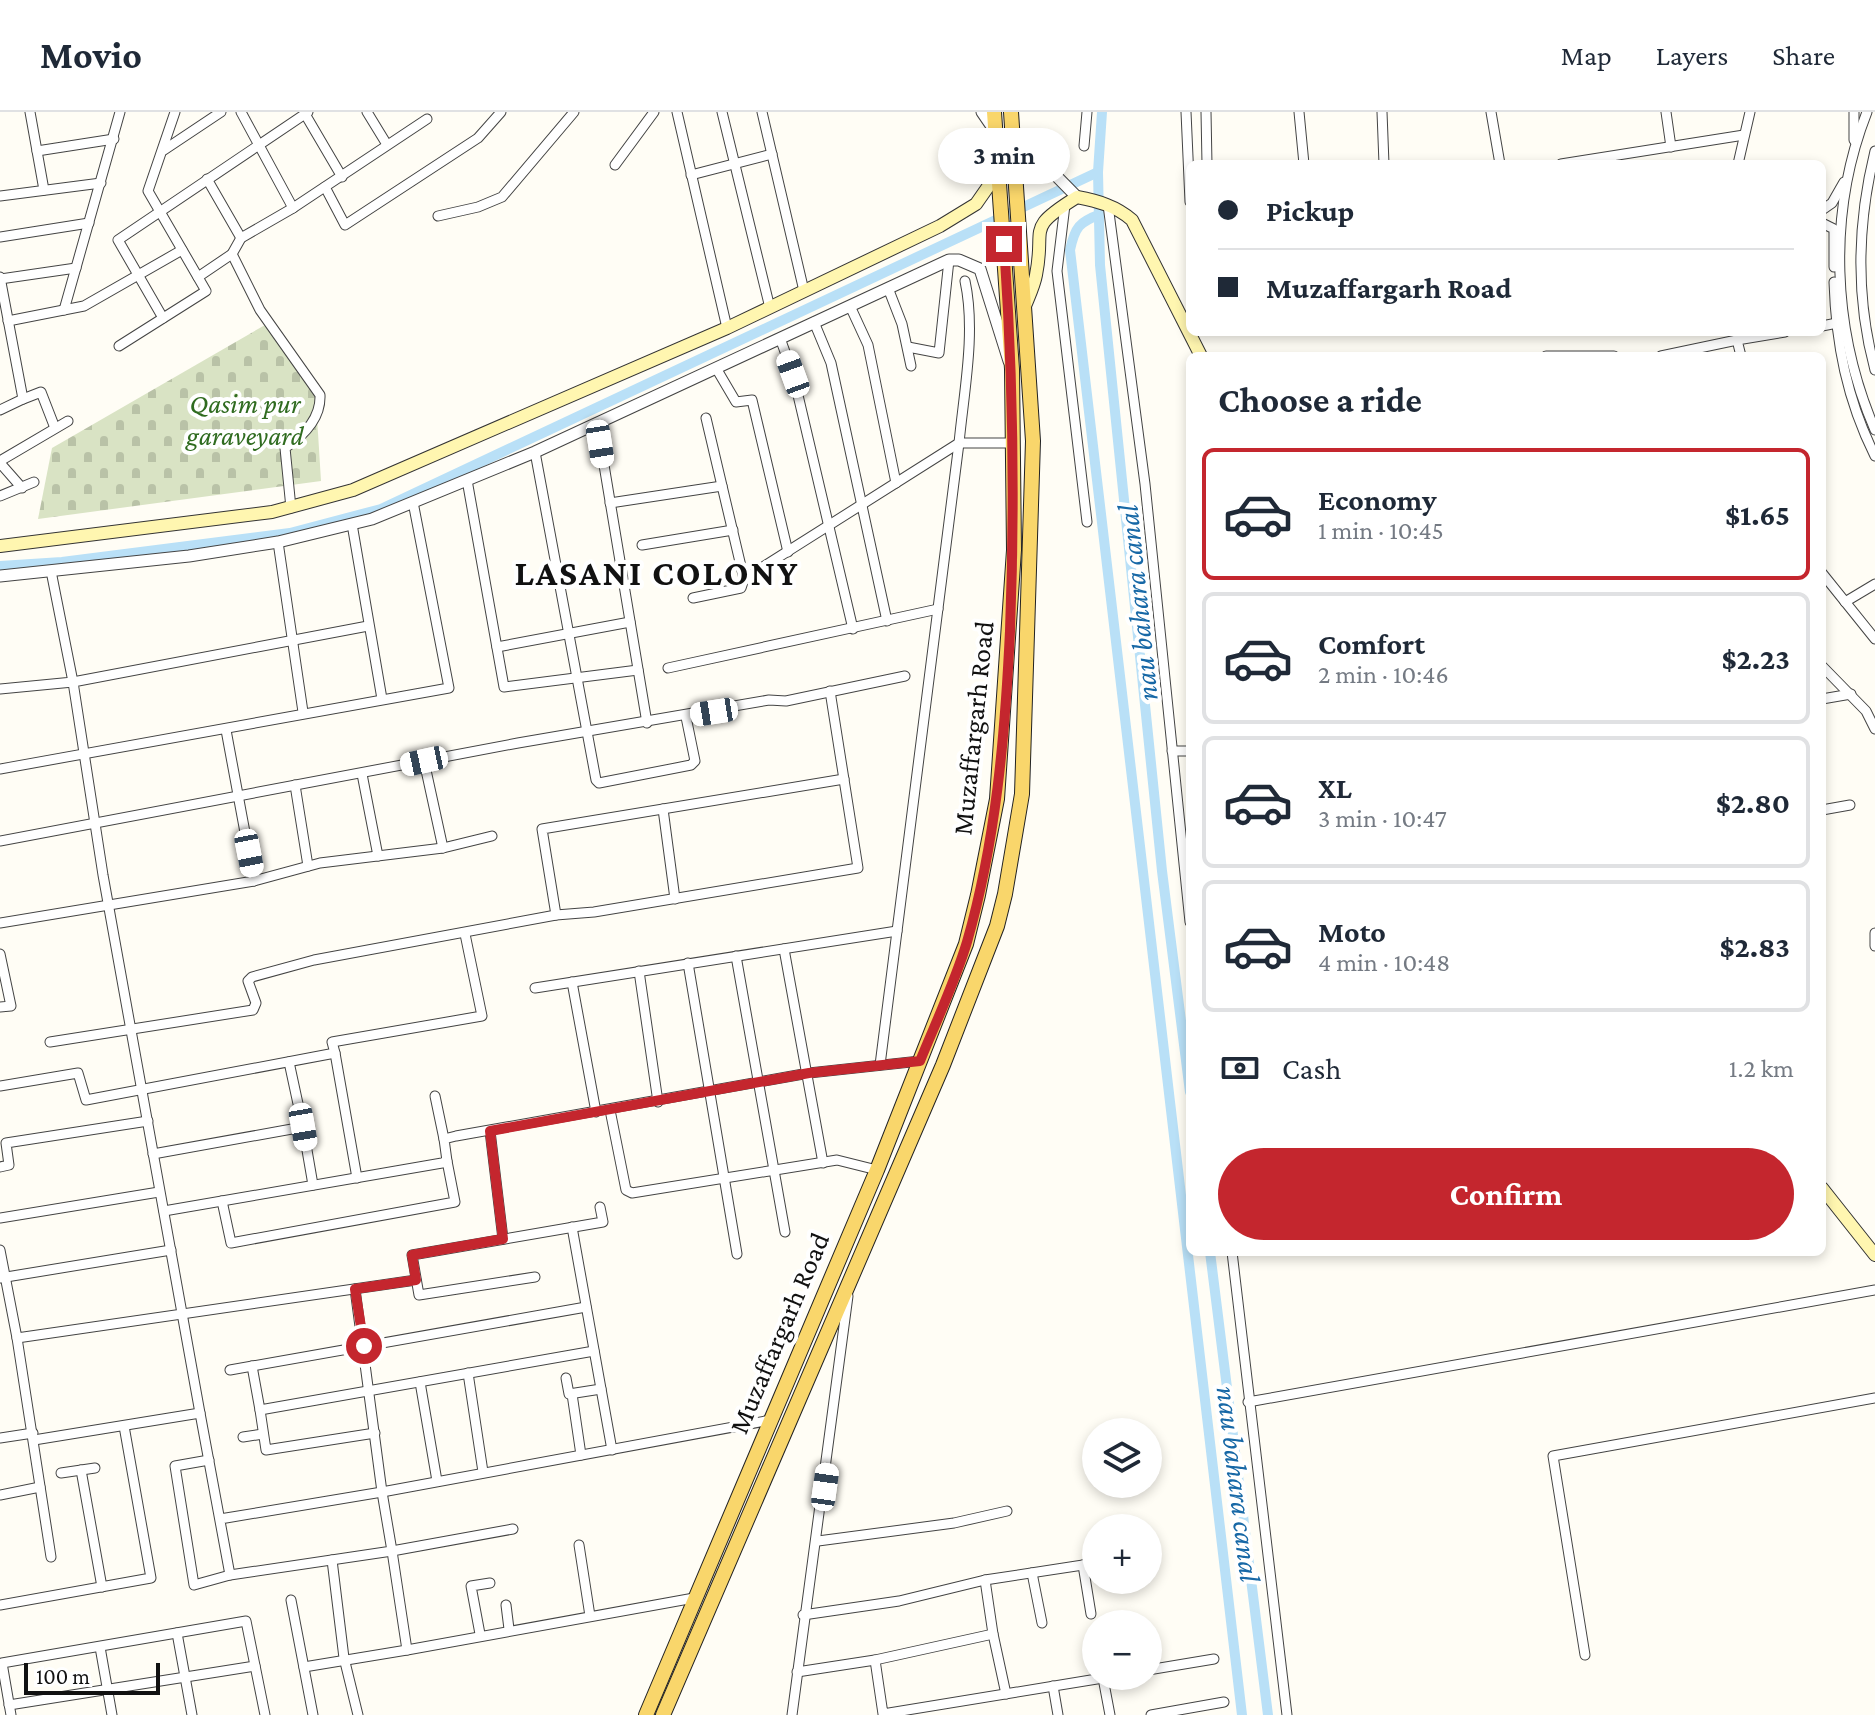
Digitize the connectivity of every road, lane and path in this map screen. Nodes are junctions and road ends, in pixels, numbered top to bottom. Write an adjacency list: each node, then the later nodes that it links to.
1 (30, 112): 37 (street)
2 (120, 112): 31 (street)
3 (175, 112): 36 (street)
4 (221, 112): 36 (street)
5 (241, 112): 33 (street)
6 (367, 112): 32 (street)
7 (501, 112): 56 (street)
8 (574, 112): 65 (street)
9 (654, 112): 49 (street)
10 (677, 112): 51 (street)
11 (722, 112): 48 (street)
12 (762, 112): 40 (street)
13 (982, 112): 28 (street)
14 (994, 112): 28 (main road, Muzaffargarh Road)
15 (1011, 112): 29 (main road, Muzaffargarh Road)
16 (1087, 112): 34 (street)
17 (1186, 112): 41 (street)
18 (1206, 112): 42 (street)
19 (1299, 112): 43 (street)
20 (1382, 112): 44 (street)
21 (1491, 112): 45 (street)
22 (1666, 112): 35 (street)
23 (1750, 112): 30 (street)
24 (1854, 112): 38 (street)
25 (1867, 112): 38 (street)
26 (306, 113): 33 (street); 53 (street)
27 (427, 119): 32 (street)
28 (995, 132): 50 (main road, Muzaffargarh Road)
29 (1013, 132): 59 (street); 81 (main road, Muzaffargarh Road)
30 (1744, 135): 35 (street); 47 (street)
31 (114, 139): 37 (street); 55 (street)
32 (386, 143): 53 (street)
33 (258, 145): 54 (street); 63 (street)
34 (1084, 146)
35 (1671, 147): 46 (street)
36 (164, 150): 64 (street)
37 (37, 151): 57 (street)
38 (1854, 151): 52 (street)
39 (1875, 151): 101 (street)
40 (772, 154): 48 (street); 79 (street)
41 (1188, 160)
42 (1207, 160)
43 (1304, 160)
44 (1384, 160)
45 (1499, 160)
46 (1587, 160)
47 (1739, 160)
48 (735, 164): 51 (street); 82 (street)
49 (615, 165)
50 (999, 171): 79 (main road); 100 (main road, Muzaffargarh Road)
51 (691, 175): 90 (street)
52 (1848, 175): 62 (street); 108 (street)
53 (342, 177): 56 (street)
54 (207, 179): 64 (street); 69 (street)
55 (101, 183): 57 (street); 66 (street)
56 (325, 187): 63 (street)
57 (44, 190): 58 (street)
58 (0, 196)
59 (1078, 196): 60 (main road); 61 (main road)
60 (1065, 205): 81 (main road); 124 (street)
61 (1108, 205): 88 (main road); 167 (street)
62 (1826, 207)
63 (293, 208): 69 (street)
64 (160, 211): 70 (street); 74 (street)
65 (438, 216)
66 (89, 223): 68 (street); 73 (street)
67 (1826, 225): 87 (street)
68 (0, 237)
69 (241, 238): 71 (street)
70 (182, 250): 74 (street); 75 (street)
71 (232, 254): 75 (street); 123 (street)
72 (949, 260): 78 (street); 95 (street); 100 (street)
73 (76, 268): 76 (street); 83 (street)
74 (138, 275): 83 (street); 84 (street)
75 (198, 277): 84 (street)
76 (0, 278): 85 (street)
77 (965, 281): 109 (street)
78 (888, 288): 80 (street); 95 (street)
79 (804, 291): 82 (main road)
80 (850, 306): 86 (street); 116 (street)
81 (1025, 306): 138 (main road, Muzaffargarh Road)
82 (770, 308): 90 (main road)
83 (64, 310): 85 (street)
84 (163, 318): 94 (street)
85 (8, 321): 102 (street)
86 (814, 322): 92 (street); 122 (street)
87 (1837, 323): 89 (street); 112 (street)
88 (1186, 324)
89 (1826, 325)
90 (727, 328): 123 (main road)
91 (1761, 336): 93 (street)
92 (780, 338): 99 (street); 126 (street)
93 (1737, 340): 96 (street); 97 (street)
94 (119, 346)
95 (908, 347): 98 (street)
96 (1680, 352)
97 (1740, 352)
98 (911, 366)
99 (716, 368): 106 (street); 131 (street)
100 (1012, 369): 110 (main road, Muzaffargarh Road)
101 (1875, 370)
102 (23, 399): 103 (street); 107 (street)
103 (0, 410)
104 (706, 418): 117 (street)
105 (68, 421): 107 (street)
106 (597, 423): 111 (street); 121 (street)
107 (55, 428): 113 (street)
108 (1875, 430)
109 (959, 443): 110 (street); 116 (street); 141 (street)
110 (1014, 443): 137 (main road, Muzaffargarh Road)
111 (535, 452): 114 (street); 146 (street)
112 (1875, 456)
113 (0, 462): 118 (street)
114 (467, 480): 120 (street); 149 (street)
115 (34, 482): 118 (street)
116 (896, 483): 122 (street)
117 (722, 486): 121 (street); 127 (street)
118 (22, 488): 119 (street)
119 (0, 496)
120 (413, 502): 125 (street); 160 (street)
121 (610, 503): 143 (street)
122 (862, 505): 126 (street); 142 (street)
123 (291, 508): 130 (main road)
124 (1087, 522)
125 (352, 524): 128 (street); 144 (street)
126 (829, 526): 131 (street); 145 (street)
127 (733, 530): 129 (street); 135 (street)
128 (278, 542): 132 (street); 148 (street)
129 (642, 545)
130 (0, 546)
131 (788, 552): 135 (street)
132 (51, 571): 133 (street); 155 (street)
133 (0, 576)
134 (1826, 578): 140 (street)
135 (744, 579): 139 (street)
136 (1875, 584): 140 (street)
137 (1011, 594): 138 (main road); 206 (main road, Muzaffargarh Road)
138 (1029, 595): 249 (main road, Muzaffargarh Road)
139 (693, 598)
140 (1845, 602): 147 (street)
141 (938, 609): 142 (street); 191 (street)
142 (887, 621): 145 (street)
143 (630, 622): 146 (street); 151 (street)
144 (368, 626): 148 (street); 160 (street)
145 (853, 629): 150 (street)
146 (569, 633): 149 (street); 154 (street)
147 (1875, 639)
148 (291, 640): 155 (street); 161 (street)
149 (497, 647): 154 (street)
150 (668, 668)
151 (638, 670): 154 (street); 163 (street)
152 (1826, 670): 158 (street)
153 (905, 676): 157 (street)
154 (579, 678): 166 (street)
155 (73, 682): 156 (street); 169 (street)
156 (0, 689)
157 (830, 691): 162 (street); 173 (street)
158 (1851, 694): 159 (street); 164 (street)
159 (1826, 698)
160 (382, 699): 161 (street)
161 (303, 712): 165 (street)
162 (686, 717): 163 (street); 166 (street)
163 (647, 723): 166 (street)
164 (1875, 729)
165 (226, 730): 169 (street); 175 (street)
166 (588, 732): 170 (street)
167 (1172, 751): 168 (street); 186 (street)
168 (1186, 751)
169 (83, 755): 171 (street); 179 (street)
170 (424, 761): 172 (street); 182 (street)
171 (0, 769)
172 (362, 774): 174 (street); 183 (street)
173 (844, 779): 177 (street); 187 (street)
174 (295, 785): 175 (street); 184 (street)
175 (238, 795): 179 (street); 185 (street)
176 (1850, 805): 178 (street)
177 (663, 809): 187 (street); 189 (street)
178 (1826, 809)
179 (95, 823): 181 (street); 188 (street)
180 (492, 836): 182 (street)
181 (0, 841)
182 (443, 848): 183 (street)
183 (378, 856): 184 (street)
184 (308, 866): 185 (street)
185 (254, 881): 188 (street)
186 (1186, 884)
187 (675, 899): 189 (street)
188 (109, 904): 190 (street); 203 (street)
189 (556, 915): 193 (street)
190 (0, 923)
191 (897, 931): 195 (street); 208 (street)
192 (1875, 933): 194 (street)
193 (465, 934): 203 (street); 205 (street)
194 (1875, 946)
195 (784, 949): 197 (street); 209 (street)
196 (0, 954): 202 (street)
197 (736, 956): 198 (street); 210 (street)
198 (688, 963): 199 (street); 213 (street)
199 (639, 971): 200 (street); 215 (street)
200 (572, 982): 201 (street); 217 (street)
201 (535, 988)
202 (0, 1007)
203 (133, 1028): 204 (street); 212 (street)
204 (50, 1042)
205 (335, 1053): 207 (street); 228 (street)
206 (920, 1061): 208 (street); 226 (main road, Muzaffargarh Road)
207 (289, 1062): 212 (street); 219 (street)
208 (880, 1065): 209 (street)
209 (809, 1073): 210 (street); 224 (street)
210 (759, 1083): 213 (street); 227 (street)
211 (0, 1086): 212 (street)
212 (143, 1089): 218 (street)
213 (712, 1091): 215 (street); 229 (street)
214 (435, 1096): 221 (street)
215 (658, 1102): 216 (street)
216 (610, 1110): 217 (street); 229 (street)
217 (596, 1112): 220 (street)
218 (148, 1121): 222 (street); 225 (street)
219 (303, 1127): 222 (street); 230 (street)
220 (490, 1131): 221 (street); 239 (street)
221 (444, 1139): 223 (street)
222 (153, 1154): 231 (street)
223 (447, 1161): 228 (street); 233 (street)
224 (823, 1163): 226 (street); 227 (street)
225 (0, 1167)
226 (877, 1170): 268 (main road, Muzaffargarh Road)
227 (776, 1173): 229 (street); 238 (street)
228 (357, 1178): 230 (street)
229 (724, 1181): 243 (street)
230 (313, 1185): 233 (street)
231 (159, 1192): 235 (street); 236 (street)
232 (1826, 1193): 242 (main road)
233 (222, 1201): 235 (street)
234 (600, 1207): 237 (street)
235 (164, 1211): 241 (street)
236 (0, 1218)
237 (572, 1227): 239 (street); 251 (street)
238 (785, 1232)
239 (503, 1239): 247 (street)
240 (0, 1250): 246 (street)
241 (171, 1250): 246 (street); 252 (street)
242 (1874, 1252)
243 (737, 1254)
244 (1232, 1256): 265 (street)
245 (535, 1277): 247 (street)
246 (3, 1278): 253 (street)
247 (416, 1280): 248 (street)
248 (355, 1289): 252 (street); 254 (street)
249 (849, 1289): 289 (street); 335 (main road, Muzaffargarh Road)
250 (1875, 1290): 265 (street)
251 (586, 1307): 254 (street); 255 (street)
252 (183, 1313): 253 (street); 267 (street)
253 (17, 1338): 272 (street)
254 (364, 1346): 256 (street); 262 (street)
255 (594, 1351): 258 (street); 261 (street)
256 (252, 1366): 257 (street); 266 (street)
257 (230, 1370)
258 (468, 1373): 260 (street); 280 (street)
259 (566, 1378): 263 (street)
260 (420, 1382): 262 (street); 282 (street)
261 (601, 1389): 263 (street); 275 (street)
262 (370, 1391): 266 (street); 270 (street)
263 (572, 1394): 276 (street)
264 (1875, 1398): 313 (street)
265 (1248, 1402): 340 (street)
266 (260, 1410): 271 (street)
267 (200, 1413): 269 (street); 277 (street)
268 (771, 1420): 275 (street); 300 (main road, Muzaffargarh Road)
269 (124, 1426): 272 (street); 299 (street)
270 (375, 1433): 271 (street); 284 (street)
271 (263, 1434): 273 (street)
272 (34, 1436): 274 (street); 283 (street)
273 (243, 1437)
274 (0, 1438)
275 (612, 1450): 276 (street)
276 (581, 1455): 280 (street)
277 (209, 1460): 287 (street); 296 (street)
278 (95, 1468): 279 (street)
279 (81, 1470): 281 (street); 299 (street)
280 (483, 1472): 282 (street)
281 (61, 1473)
282 (437, 1481): 284 (street)
283 (40, 1487): 285 (street); 292 (street)
284 (382, 1492): 287 (street); 291 (street)
285 (0, 1495)
286 (1007, 1511): 289 (street)
287 (220, 1519): 296 (street)
288 (513, 1529): 291 (street)
289 (818, 1541): 304 (street)
290 (579, 1545): 305 (street)
291 (392, 1551): 293 (street); 312 (street)
292 (51, 1557)
293 (332, 1560): 296 (street); 314 (street)
294 (1082, 1565): 295 (street)
295 (1032, 1573): 297 (street); 306 (street)
296 (230, 1575)
297 (985, 1580): 304 (street); 310 (street)
298 (490, 1583): 309 (street)
299 (102, 1587): 302 (street)
300 (694, 1598): 305 (street); 334 (main road, Muzaffargarh Road)
301 (291, 1600): 318 (street)
302 (0, 1605)
303 (506, 1605): 307 (street)
304 (803, 1615): 320 (street)
305 (590, 1616): 307 (street)
306 (1042, 1623)
307 (509, 1629): 309 (street)
308 (177, 1633): 311 (street); 317 (street); 321 (street)
309 (480, 1634): 312 (street)
310 (993, 1634): 316 (street); 326 (street)
311 (100, 1647): 324 (street); 328 (street)
312 (407, 1650): 314 (street)
313 (1585, 1655)
314 (344, 1658): 318 (street); 333 (street)
315 (1214, 1659): 319 (street)
316 (875, 1660): 320 (street); 326 (street)
317 (255, 1666): 321 (street); 331 (street)
318 (304, 1667): 332 (street)
319 (1162, 1668)
320 (797, 1672): 336 (street)
321 (185, 1676): 324 (street); 330 (street)
322 (1082, 1681): 323 (street)
323 (1053, 1686): 326 (street); 337 (street)
324 (107, 1690): 328 (street); 329 (street)
325 (1105, 1690): 338 (street)
326 (1006, 1694)
327 (1224, 1702): 339 (street)
328 (10, 1710)
329 (112, 1715)
330 (192, 1715)
331 (265, 1715)
332 (313, 1715)
333 (358, 1715)
334 (646, 1715)
335 (663, 1715)
336 (792, 1715)
337 (1058, 1715)
338 (1110, 1715)
339 (1151, 1715)
340 (1287, 1715)

